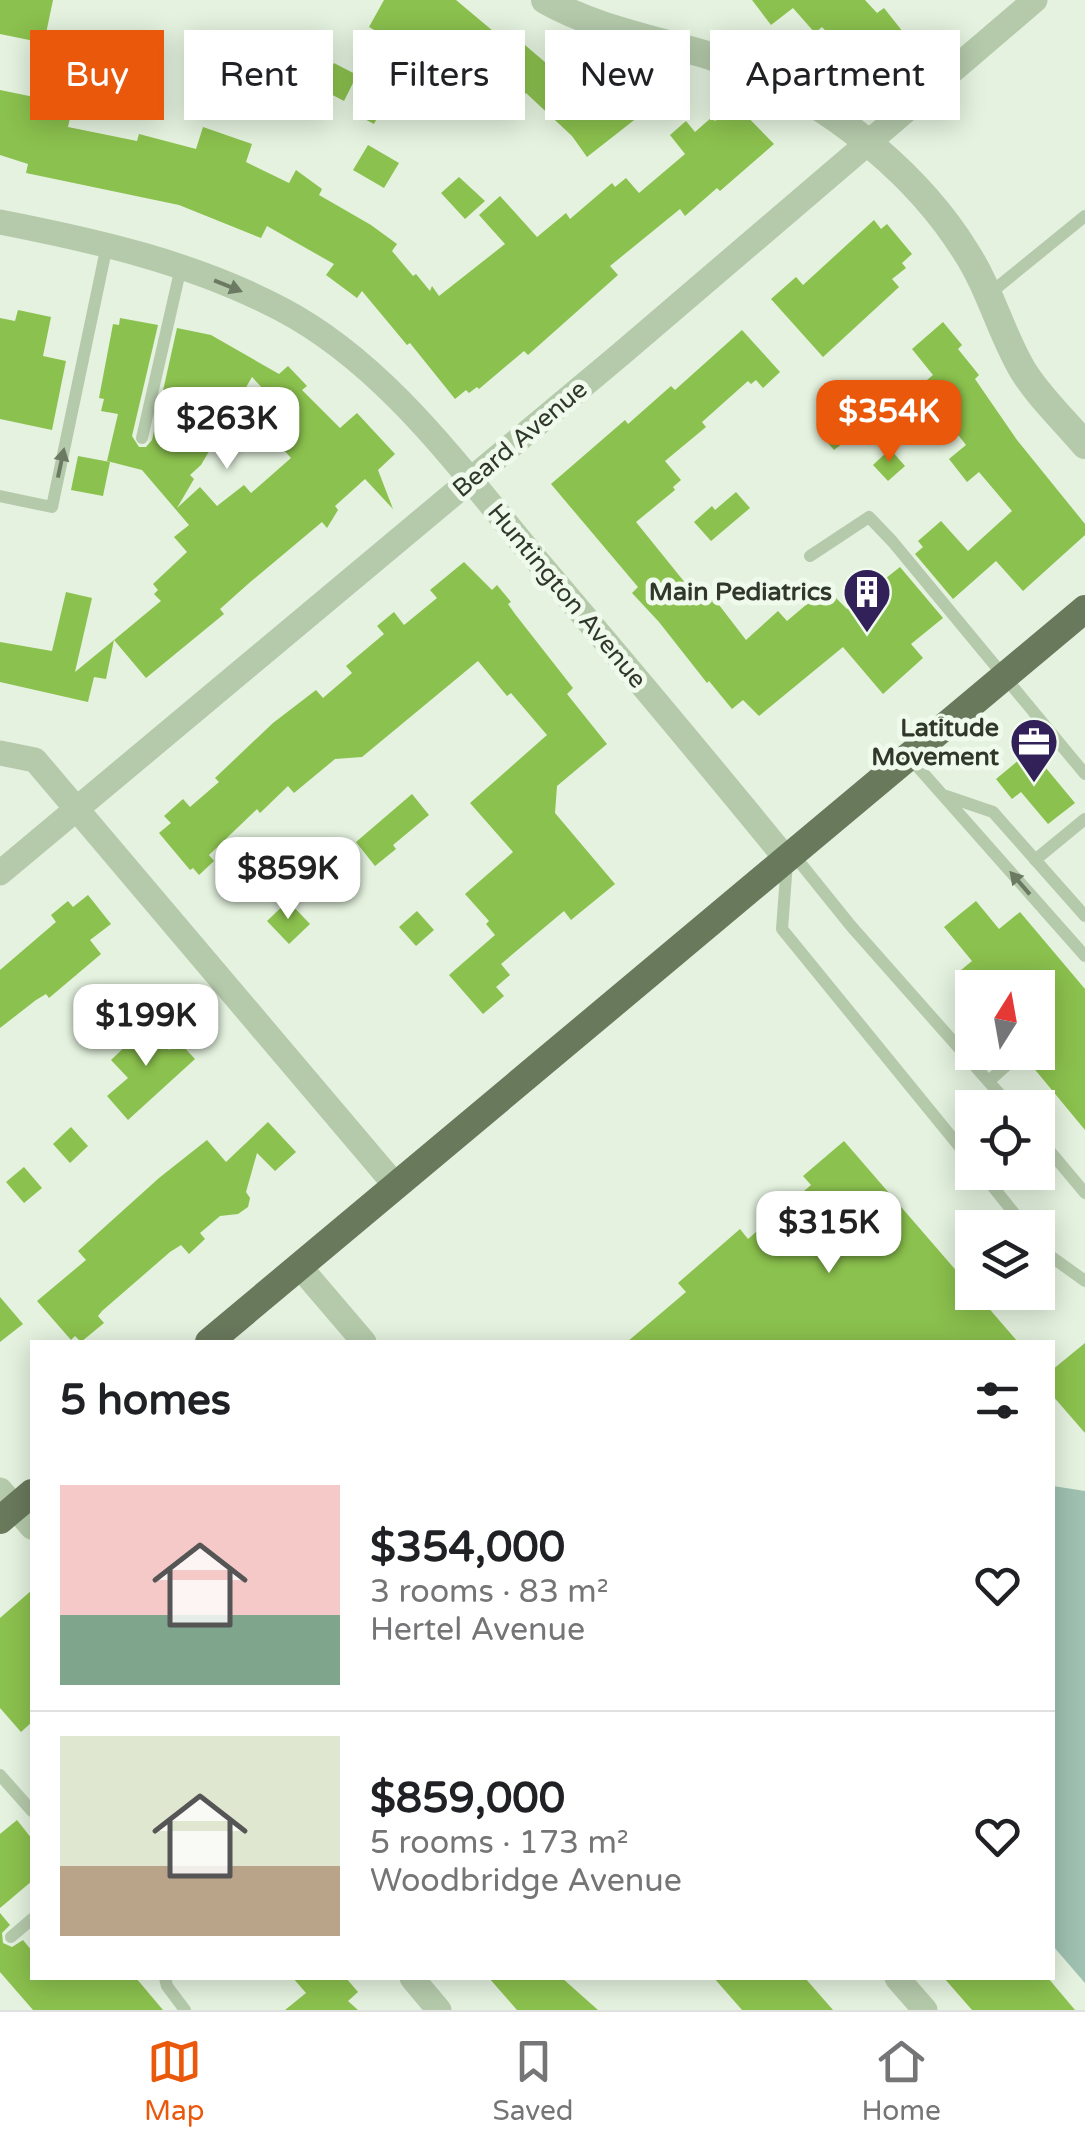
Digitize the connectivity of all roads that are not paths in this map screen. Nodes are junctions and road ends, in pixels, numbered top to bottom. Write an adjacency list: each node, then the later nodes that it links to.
1 (545, 0): 3 (street)
2 (1035, 0): 3 (street, Beard Avenue)
3 (867, 144): 8 (street); 11 (street, Beard Avenue)
4 (1085, 216): 8 (lane)
5 (0, 222): 6 (street, Huntington Avenue)
6 (106, 245): 7 (street, Huntington Avenue); 12 (lane, one-way to 6)
7 (181, 267): 9 (lane); 11 (street, Huntington Avenue, one-way to 11)
8 (989, 294): 10 (street)
9 (142, 438)
10 (1085, 445)
11 (470, 481): 20 (street, Beard Avenue); 22 (street, Huntington Avenue)
12 (0, 496)
13 (810, 556): 15 (lane)
14 (1085, 609): 15 (main road)
15 (1004, 677): 17 (main road); 18 (lane)
16 (0, 753): 20 (street)
17 (909, 756): 19 (lane); 22 (main road)
18 (1085, 774)
19 (944, 796): 23 (lane); 26 (lane, one-way to 19)
20 (76, 810): 24 (street, Beard Avenue); 32 (street)
21 (1085, 819): 23 (lane)
22 (790, 857): 28 (lane); 30 (lane); 32 (main road)
23 (1035, 860): 25 (lane)
24 (0, 873)
25 (1085, 916)
26 (1085, 956)
27 (1001, 1070): 28 (lane)
28 (989, 1081): 29 (lane)
29 (997, 1090)
30 (955, 1141)
31 (1055, 1157): 34 (lane)
32 (396, 1186): 37 (main road)
33 (995, 1190): 35 (lane)
34 (1085, 1193)
35 (1012, 1210)
36 (1055, 1260): 38 (lane)
37 (299, 1266): 39 (main road); 40 (street)
38 (1085, 1281)
39 (211, 1340)
40 (362, 1340)
41 (0, 1775): 42 (lane)
42 (30, 1809)
43 (30, 1921): 44 (lane)
44 (11, 1937)
45 (166, 1980): 48 (lane)
46 (414, 1980): 49 (street)
47 (900, 1980): 50 (street)
48 (185, 2010)
49 (439, 2010)
50 (925, 2010)

